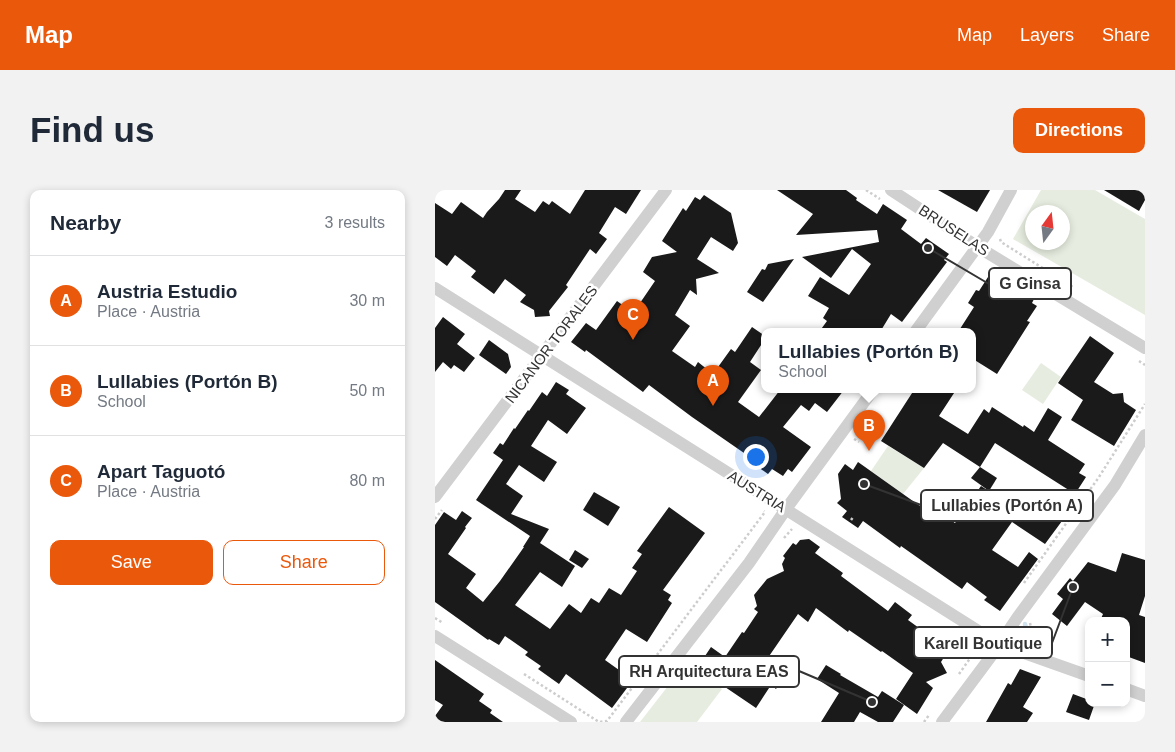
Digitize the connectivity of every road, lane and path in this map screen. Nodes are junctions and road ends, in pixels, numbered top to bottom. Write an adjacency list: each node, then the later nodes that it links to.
1 (666, 190): 12 (street, NICANOR TORALES)
2 (866, 190): 5 (path)
3 (891, 190): 7 (street, BRUSELAS)
4 (1011, 190): 7 (street)
5 (882, 201)
6 (1000, 237): 9 (path)
7 (978, 247): 10 (street); 11 (street, BRUSELAS)
8 (435, 288): 12 (street, AUSTRIA)
9 (1077, 289)
10 (918, 328)
11 (1145, 348)
12 (542, 355): 20 (street, NICANOR TORALES); 22 (street, AUSTRIA)
13 (1137, 360): 14 (path)
14 (1145, 365)
15 (871, 393): 22 (street)
16 (1145, 404): 29 (path)
17 (1145, 435): 33 (street)
18 (854, 439): 19 (path)
19 (859, 442)
20 (435, 497)
21 (447, 503): 25 (path)
22 (786, 509): 33 (street, AUSTRIA); 44 (street)
23 (764, 510): 41 (path)
24 (854, 516): 26 (path)
25 (435, 519)
26 (851, 520)
27 (796, 528): 28 (path)
28 (779, 544)
29 (1021, 587)
30 (435, 618): 31 (path)
31 (443, 623)
32 (435, 636): 42 (street)
33 (999, 644): 36 (street, AUSTRIA); 46 (street)
34 (971, 657): 34 (path); 37 (path)
35 (517, 670): 43 (path)
36 (1085, 675)
37 (956, 679)
38 (1130, 690): 39 (street)
39 (1145, 696)
40 (929, 715): 45 (path)
41 (608, 721): 43 (path)
42 (571, 722)
43 (599, 722)
44 (625, 722)
45 (924, 722)
46 (942, 722)

